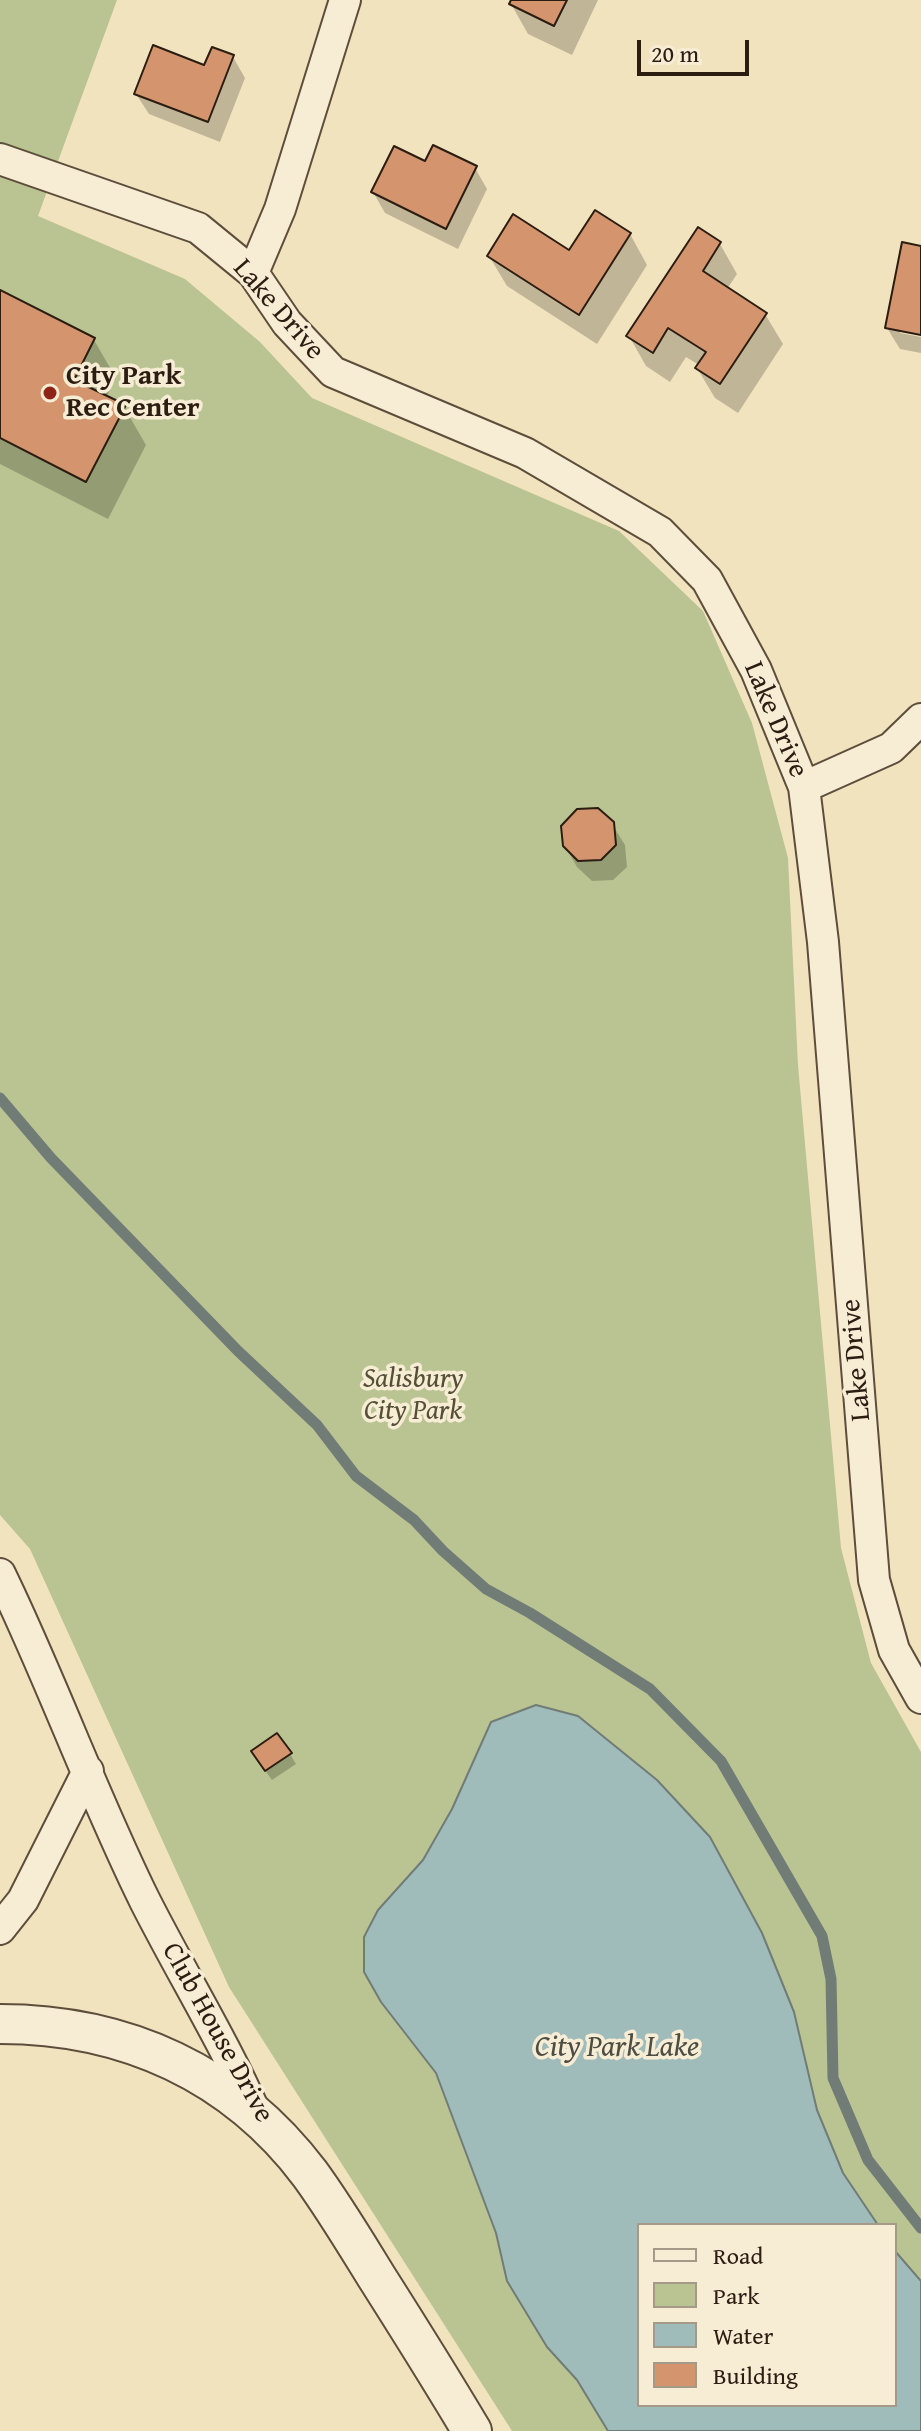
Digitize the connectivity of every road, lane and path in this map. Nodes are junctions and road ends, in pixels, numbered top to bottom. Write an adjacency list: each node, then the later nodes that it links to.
1 (345, 0): 3 (street)
2 (0, 159): 3 (street, Lake Drive)
3 (253, 273): 5 (street, Lake Drive)
4 (921, 719): 5 (street)
5 (804, 787): 7 (street, Lake Drive)
6 (0, 1574): 8 (street, Club House Drive)
7 (921, 1698)
8 (88, 1771): 9 (street); 11 (street, Club House Drive)
9 (0, 1929)
10 (0, 2024): 11 (street)
11 (258, 2118): 12 (street, Club House Drive)
12 (472, 2431)

